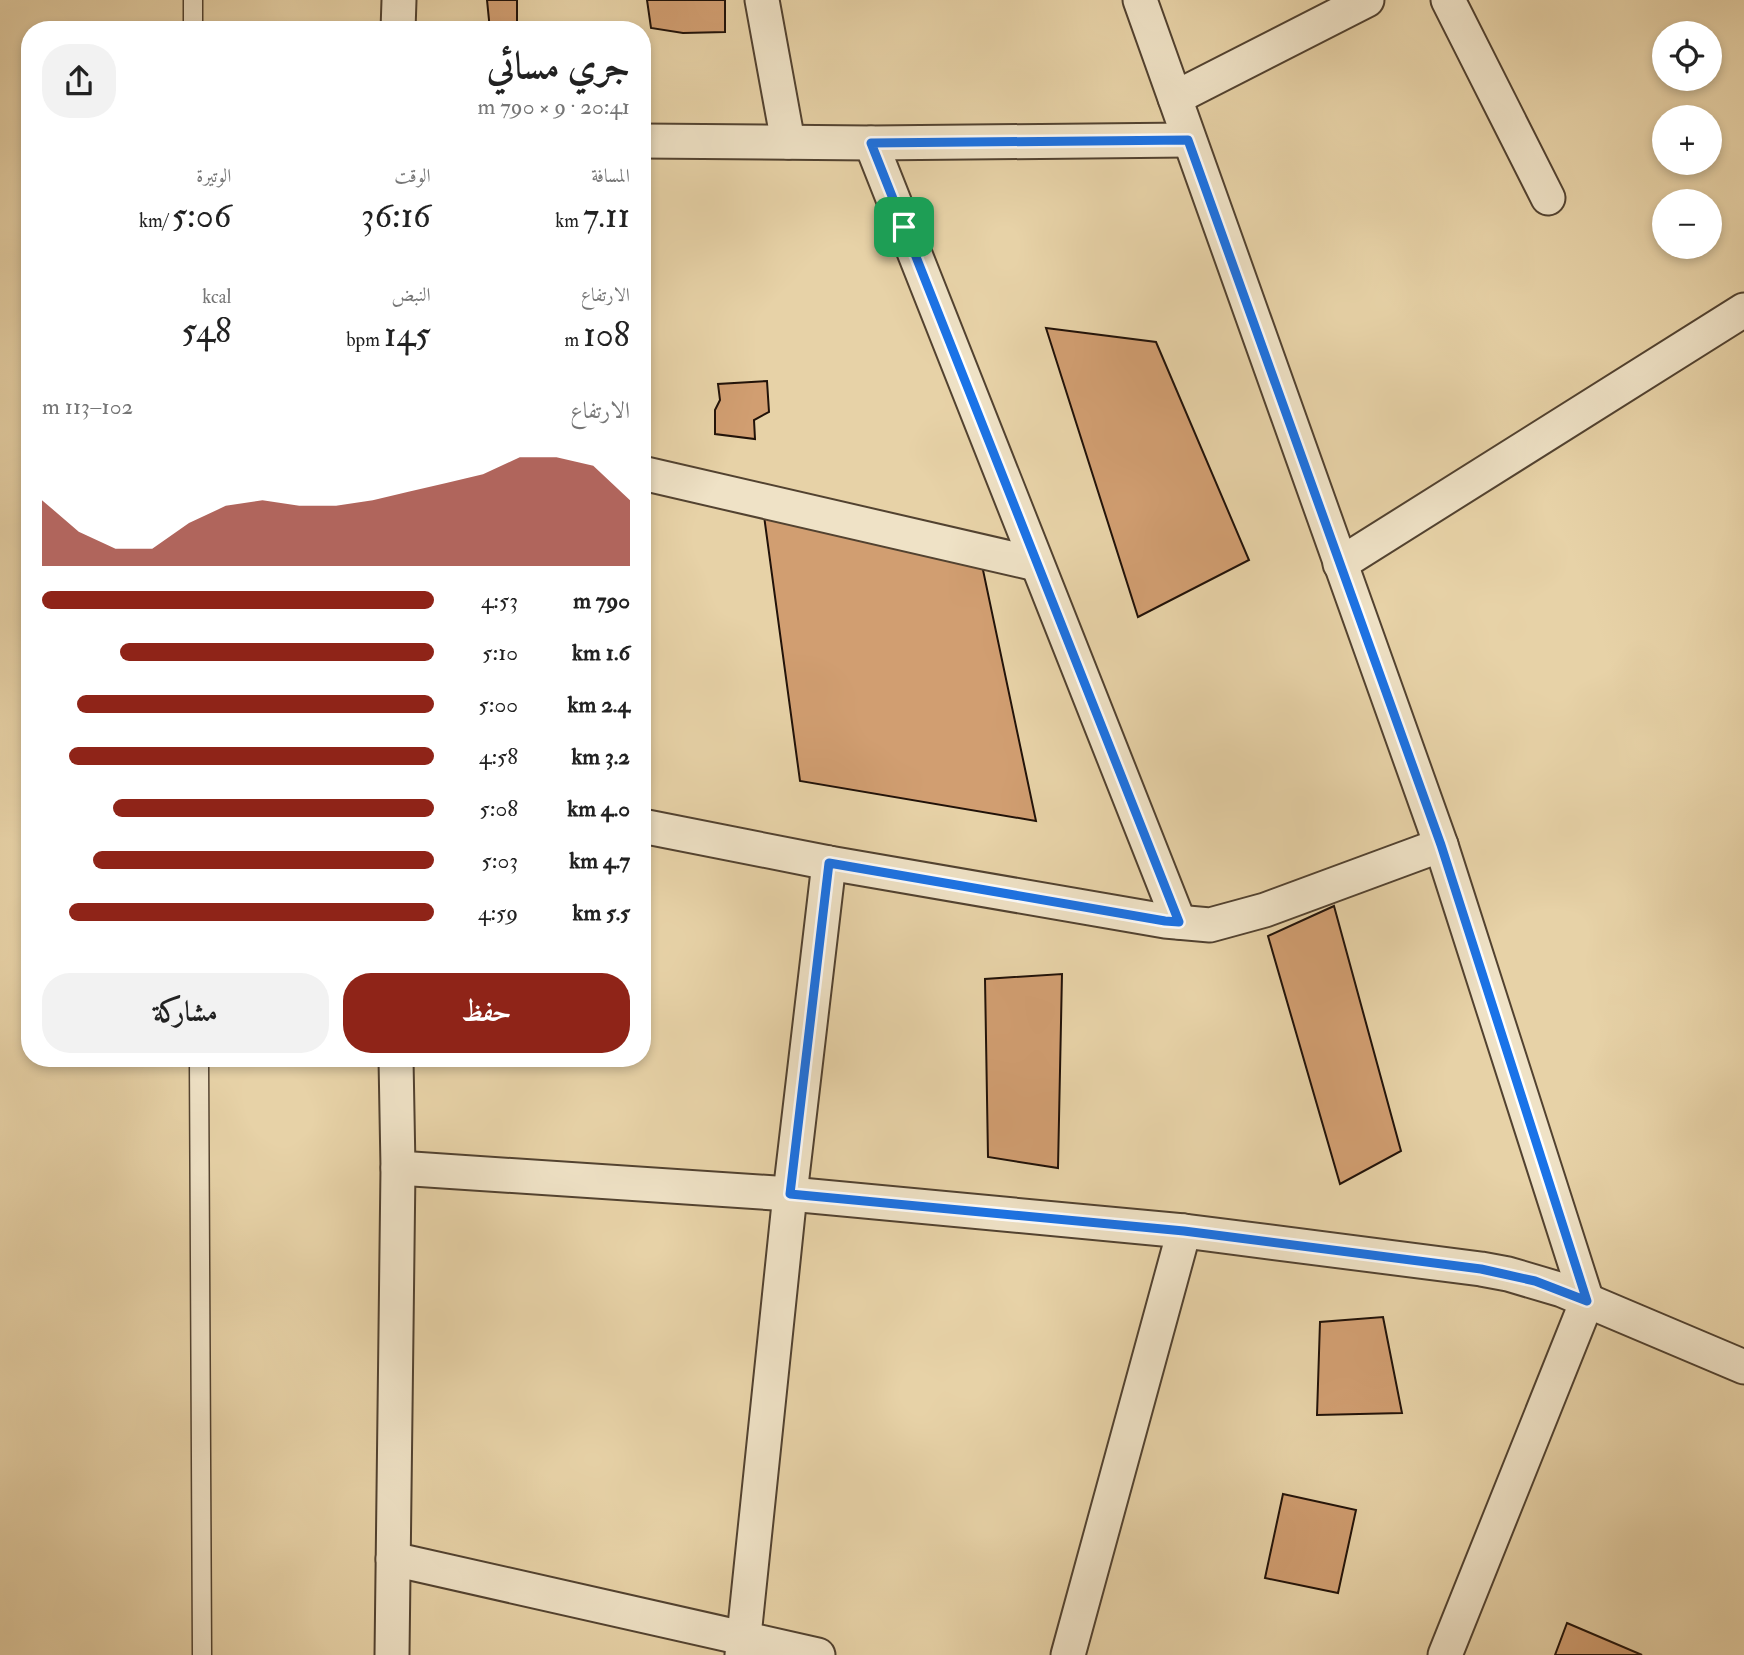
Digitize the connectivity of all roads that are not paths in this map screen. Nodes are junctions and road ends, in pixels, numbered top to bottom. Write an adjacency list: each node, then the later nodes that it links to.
1 (193, 0): 7 (lane)
2 (399, 0): 8 (street)
3 (762, 0): 12 (street)
4 (1140, 0): 9 (street)
5 (1367, 0): 9 (street)
6 (1448, 0): 14 (street)
7 (193, 21)
8 (398, 21)
9 (1175, 98): 10 (street)
10 (1188, 140): 13 (street); 18 (street)
11 (651, 141): 12 (street)
12 (788, 142): 13 (street)
13 (871, 143): 17 (street)
14 (1548, 198)
15 (1744, 310): 18 (street)
16 (651, 475): 17 (street)
17 (1037, 564): 22 (street)
18 (1340, 564): 20 (street)
19 (651, 828): 21 (street)
20 (1441, 845): 22 (street); 28 (street)
21 (829, 863): 22 (street); 26 (street)
22 (1179, 922)
23 (199, 1067): 32 (lane)
24 (396, 1067): 25 (street)
25 (398, 1168): 26 (street); 30 (street)
26 (790, 1194): 27 (street); 31 (street)
27 (1184, 1231): 28 (street); 35 (street)
28 (1587, 1301): 29 (street); 36 (street)
29 (1744, 1367)
30 (393, 1559): 31 (street); 33 (street)
31 (743, 1647): 34 (street)
32 (202, 1655)
33 (391, 1655)
34 (818, 1655)
35 (1068, 1655)
36 (1445, 1655)

